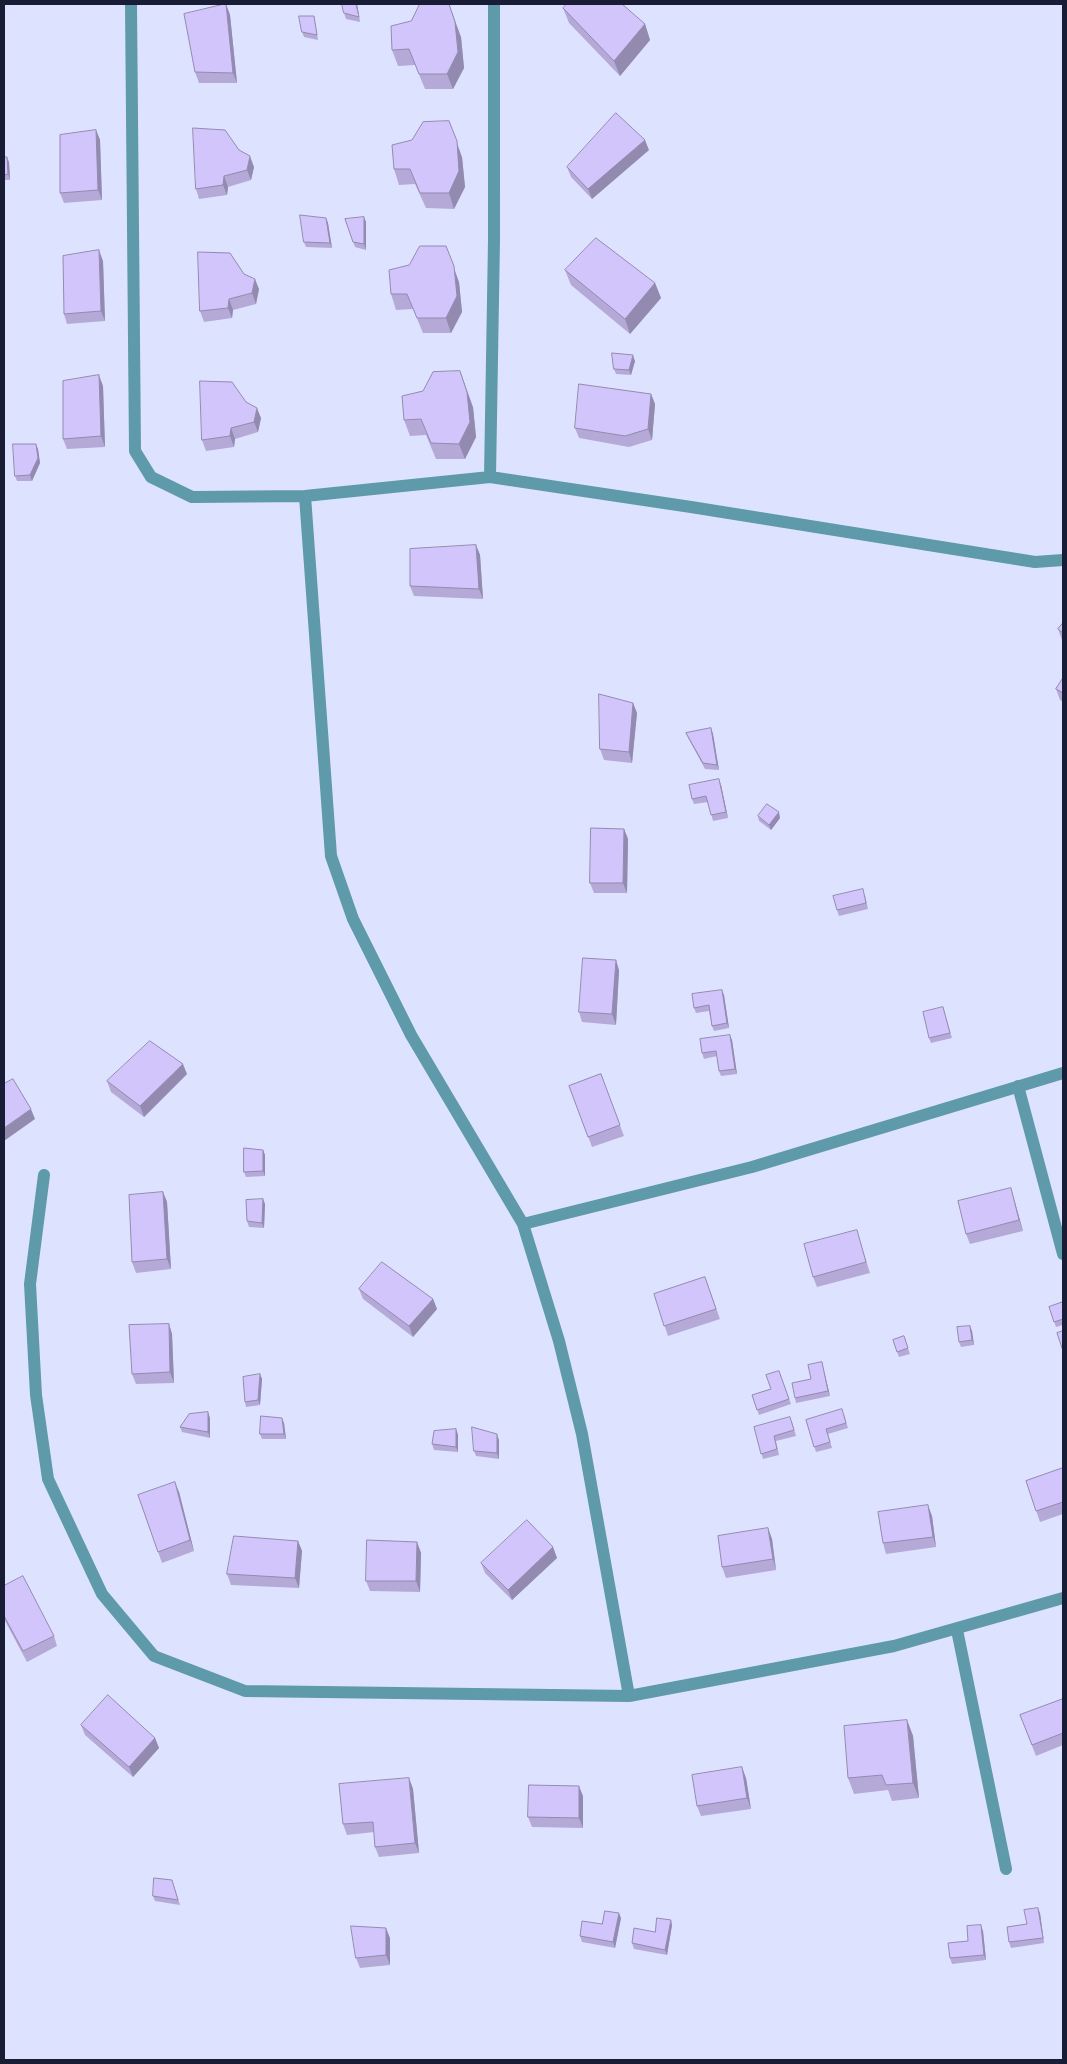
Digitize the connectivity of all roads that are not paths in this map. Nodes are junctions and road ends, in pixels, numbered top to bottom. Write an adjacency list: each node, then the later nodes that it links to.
1 (131, 4): 4 (street)
2 (494, 4): 3 (street)
3 (490, 477): 4 (street); 5 (street)
4 (305, 496): 9 (street)
5 (1063, 560)
6 (1063, 1073): 7 (street)
7 (1018, 1086): 9 (street); 10 (street)
8 (44, 1175): 13 (street)
9 (523, 1224): 13 (street)
10 (1063, 1254)
11 (1063, 1598): 12 (street)
12 (957, 1630): 13 (street); 14 (street)
13 (629, 1696)
14 (1006, 1869)

